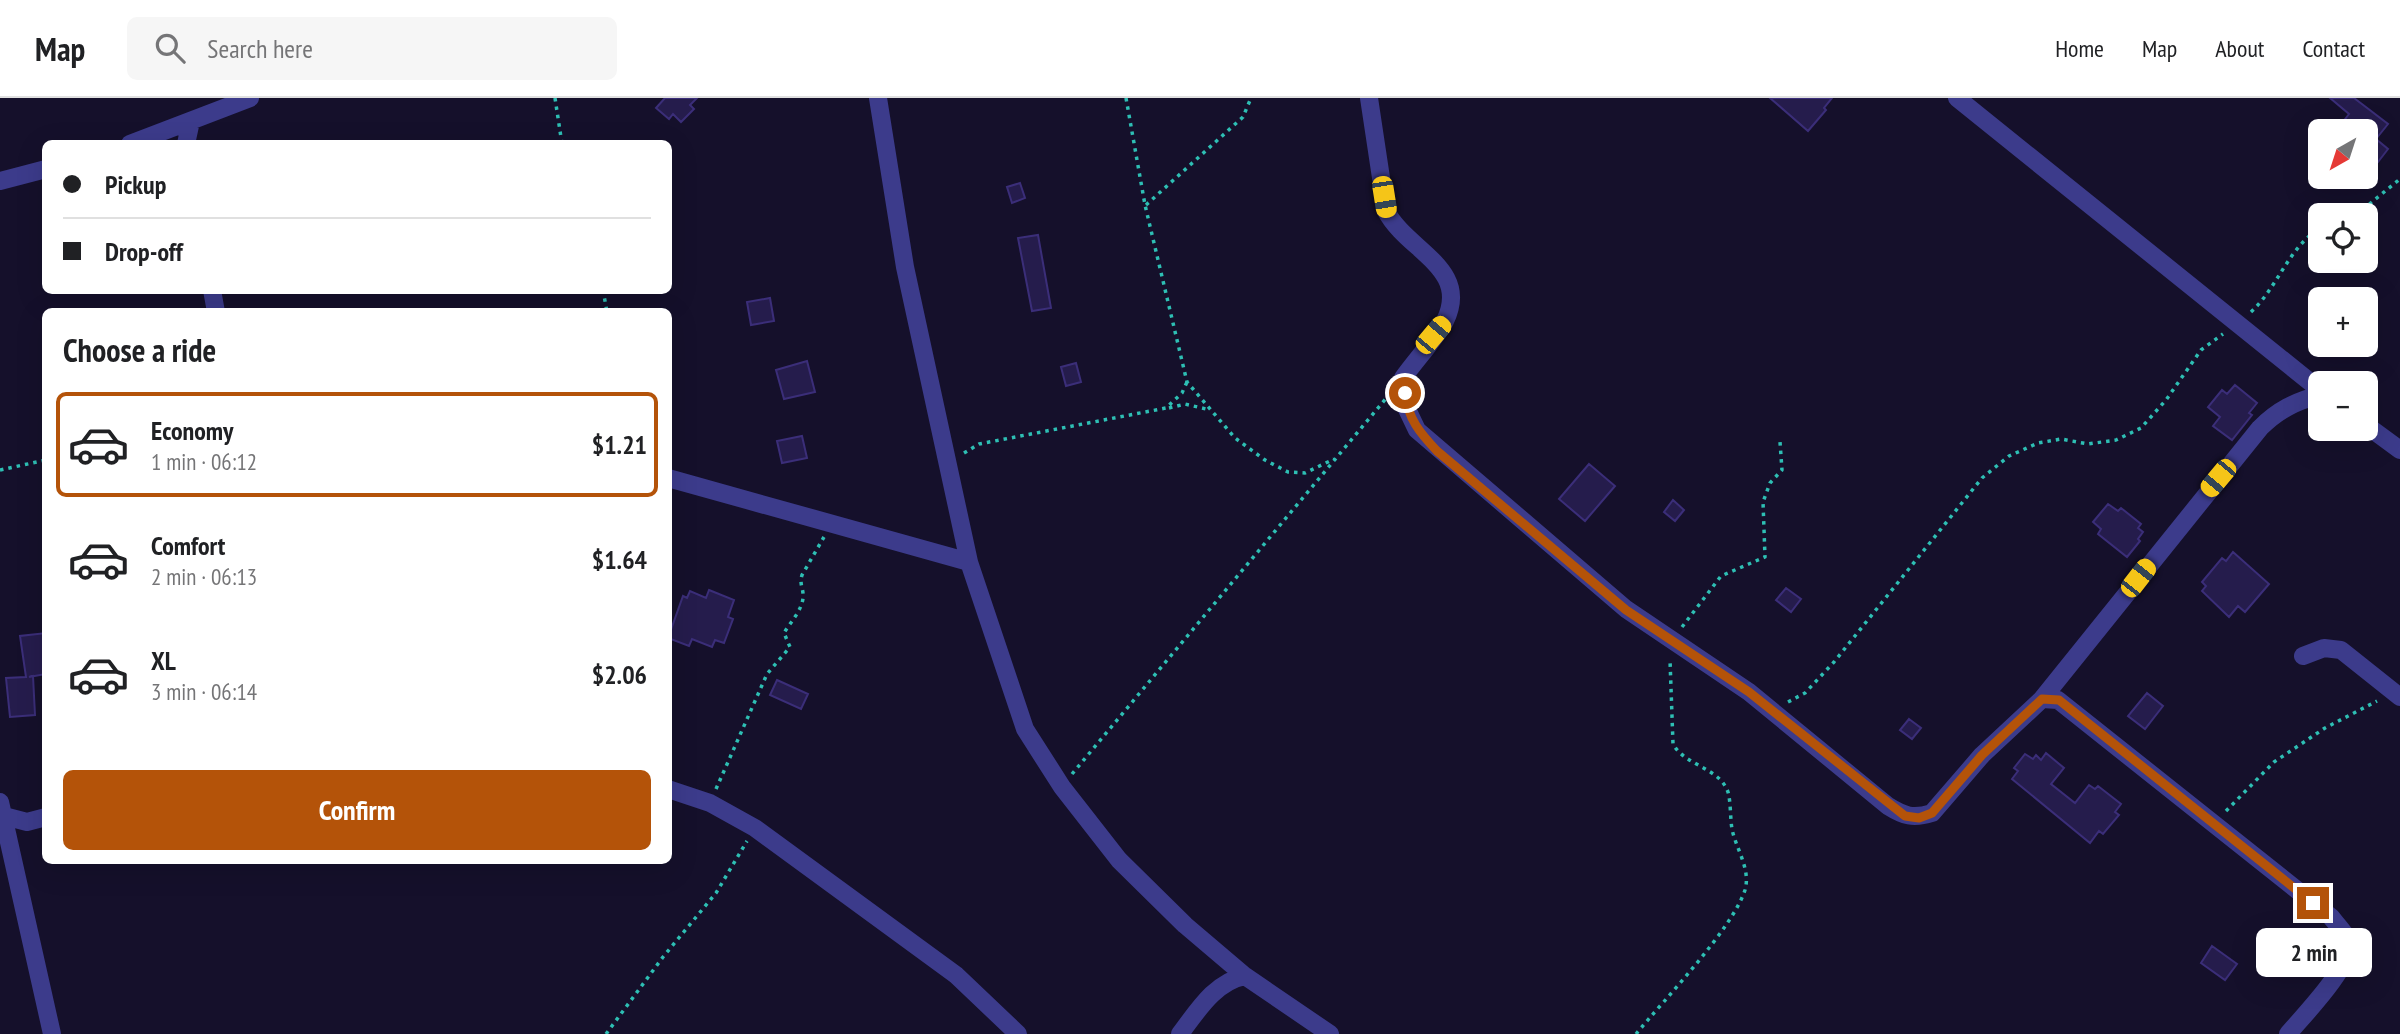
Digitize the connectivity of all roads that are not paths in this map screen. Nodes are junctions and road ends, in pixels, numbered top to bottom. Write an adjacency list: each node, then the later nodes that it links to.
1 (250, 98): 5 (street)
2 (878, 98): 15 (street)
3 (1369, 98): 18 (street)
4 (1957, 98): 10 (street)
5 (191, 121): 6 (street); 7 (street)
6 (141, 140)
7 (187, 140)
8 (42, 170): 9 (street)
9 (0, 181)
10 (2308, 382)
11 (2308, 397): 18 (street)
12 (2378, 434): 13 (street)
13 (2400, 450)
14 (672, 479): 15 (street)
15 (969, 562): 22 (street)
16 (2303, 656): 17 (street)
17 (2397, 695)
18 (2042, 699): 27 (street)
19 (672, 790): 24 (street)
20 (2, 809): 21 (street); 23 (street)
21 (42, 818)
22 (1245, 976): 25 (street); 26 (street)
23 (52, 1034)
24 (1018, 1034)
25 (1180, 1034)
26 (1330, 1034)
27 (2288, 1034)

